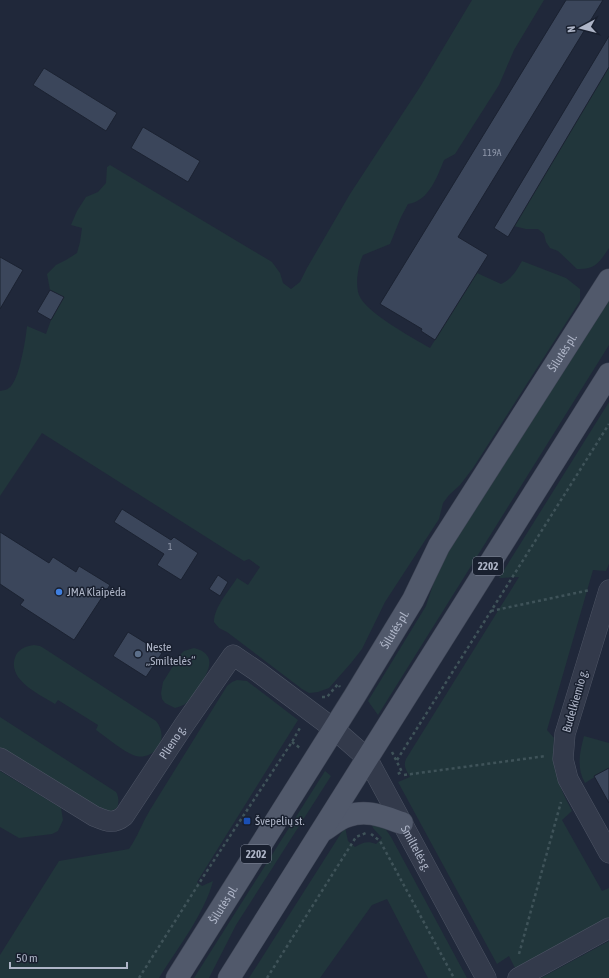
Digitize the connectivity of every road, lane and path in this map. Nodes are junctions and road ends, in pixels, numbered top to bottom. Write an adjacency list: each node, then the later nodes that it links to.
1 (609, 280): 7 (main road, Šilutės pl. / 2202)
2 (609, 374): 10 (main road, 2202)
3 (609, 424): 5 (path)
4 (602, 590): 5 (path); 8 (street, Budelkiemio g.)
5 (491, 611): 11 (path)
6 (309, 710): 7 (street, Plieno g.); 9 (street, Plieno g.); 19 (path)
7 (334, 729): 10 (street, Smiltelės g.); 20 (main road, Šilutės pl. / 2202)
8 (563, 753): 12 (path); 13 (street, Budelkiemio g.)
9 (0, 758)
10 (367, 758): 14 (street, Smiltelės g.); 15 (main road, 2202)
11 (396, 760)
12 (404, 775)
13 (568, 779): 16 (street, Budelkiemio g.); 18 (path)
14 (402, 823): 15 (main road); 24 (street, Smiltelės g.)
15 (321, 832): 21 (main road, 2202)
16 (609, 852)
17 (609, 928): 25 (street)
18 (519, 954)
19 (139, 978)
20 (177, 978)
21 (229, 978)
22 (267, 978): 23 (path)
23 (454, 978)
24 (486, 978)
25 (518, 978)

